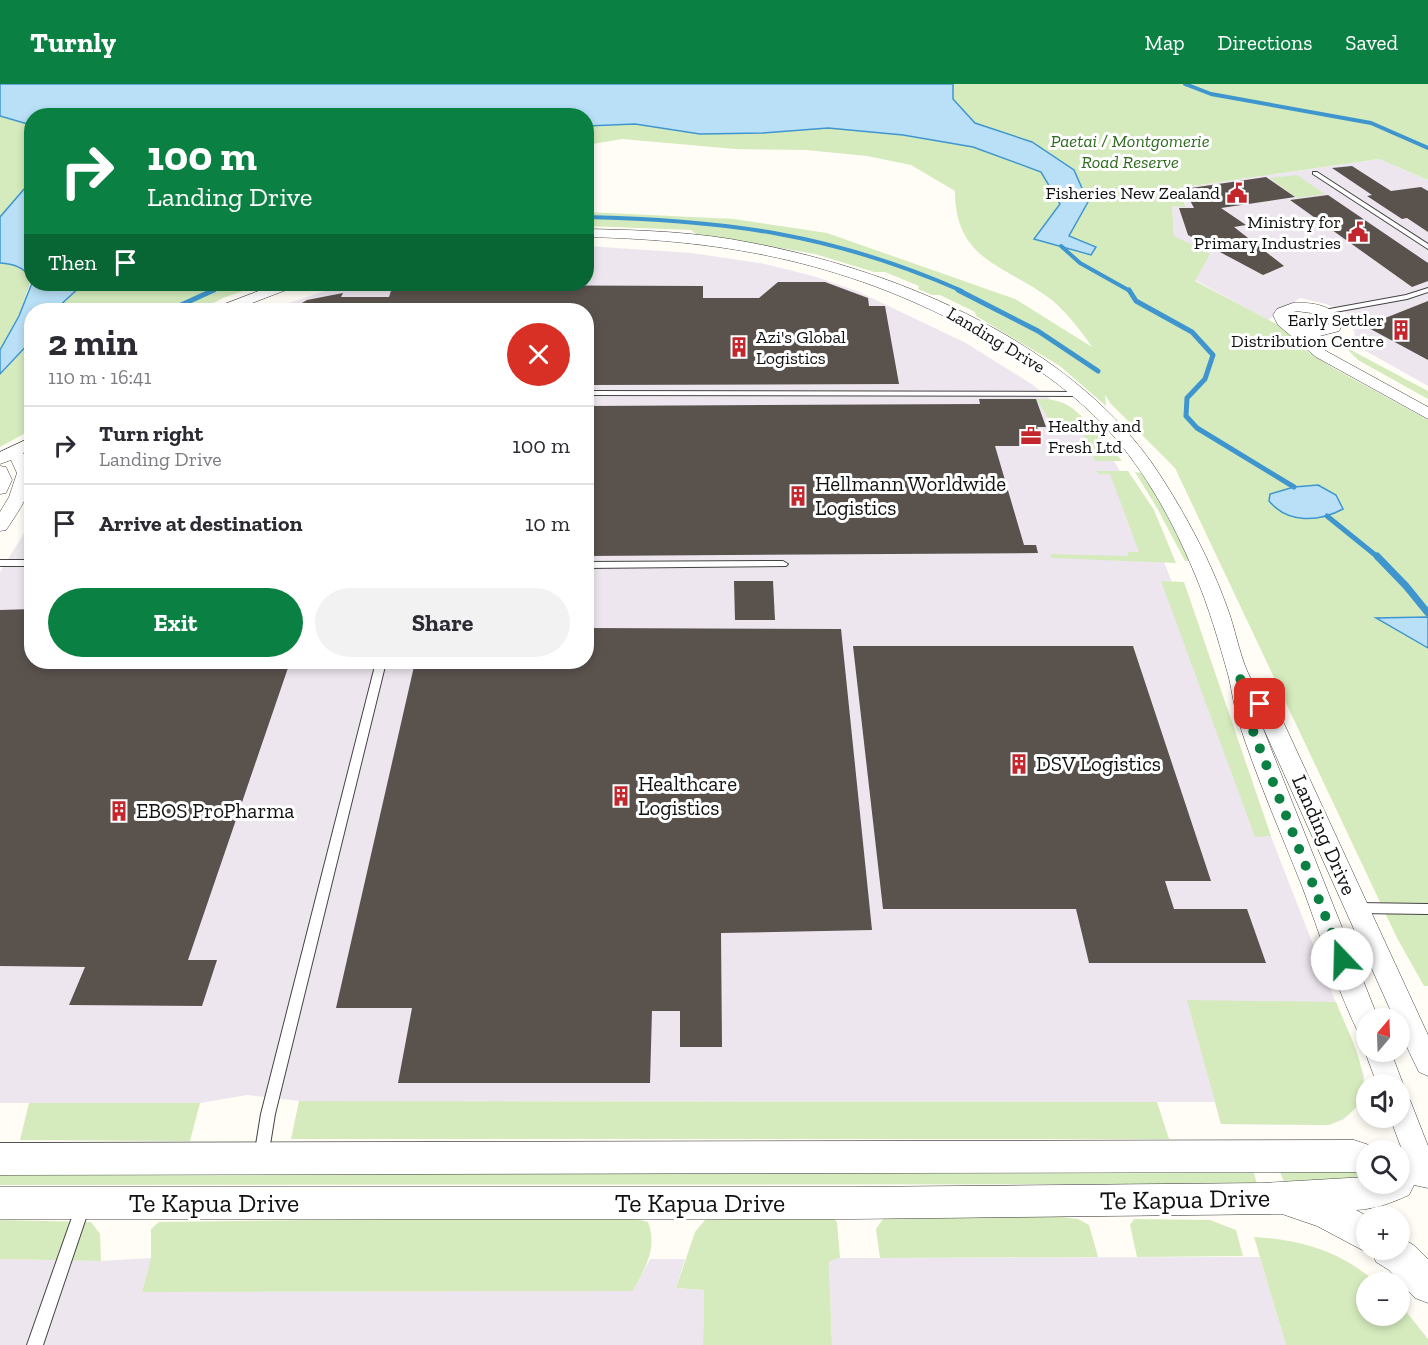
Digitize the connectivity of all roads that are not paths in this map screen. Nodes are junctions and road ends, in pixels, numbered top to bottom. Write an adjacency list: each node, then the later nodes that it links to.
1 (1315, 173): 3 (lane)
2 (594, 233): 11 (street, Landing Drive)
3 (1428, 247)
4 (1428, 290): 7 (lane)
5 (271, 291): 6 (street)
6 (240, 303)
7 (1324, 312): 8 (street); 9 (street)
8 (1292, 328): 9 (street); 13 (street)
9 (1334, 328): 12 (street)
10 (594, 393): 11 (lane)
11 (1080, 394): 26 (street, Landing Drive)
12 (1428, 402)
13 (1428, 414)
14 (24, 446): 15 (street)
15 (7, 456): 16 (street)
16 (24, 468)
17 (0, 471): 19 (street)
18 (24, 479): 20 (street)
19 (0, 489)
20 (0, 526)
21 (0, 563): 22 (lane)
22 (24, 563)
23 (783, 564): 24 (lane)
24 (594, 565)
25 (379, 669): 33 (lane)
26 (1240, 677): 27 (street, Landing Drive); 29 (street, Landing Drive)
27 (1358, 908): 28 (lane); 30 (street, Landing Drive)
28 (1428, 909)
29 (1361, 1008)
30 (1428, 1064)
31 (1404, 1128): 35 (street)
32 (1356, 1156): 33 (street, Te Kapua Drive)
33 (261, 1158): 34 (street, Te Kapua Drive)
34 (0, 1159)
35 (1413, 1176): 36 (street, Te Kapua Drive)
36 (1263, 1199): 38 (street, Te Kapua Drive); 39 (street)
37 (0, 1203): 38 (street, Te Kapua Drive)
38 (84, 1203): 42 (lane)
39 (1356, 1229)
40 (1404, 1260): 41 (street)
41 (1428, 1285)
42 (35, 1345)

